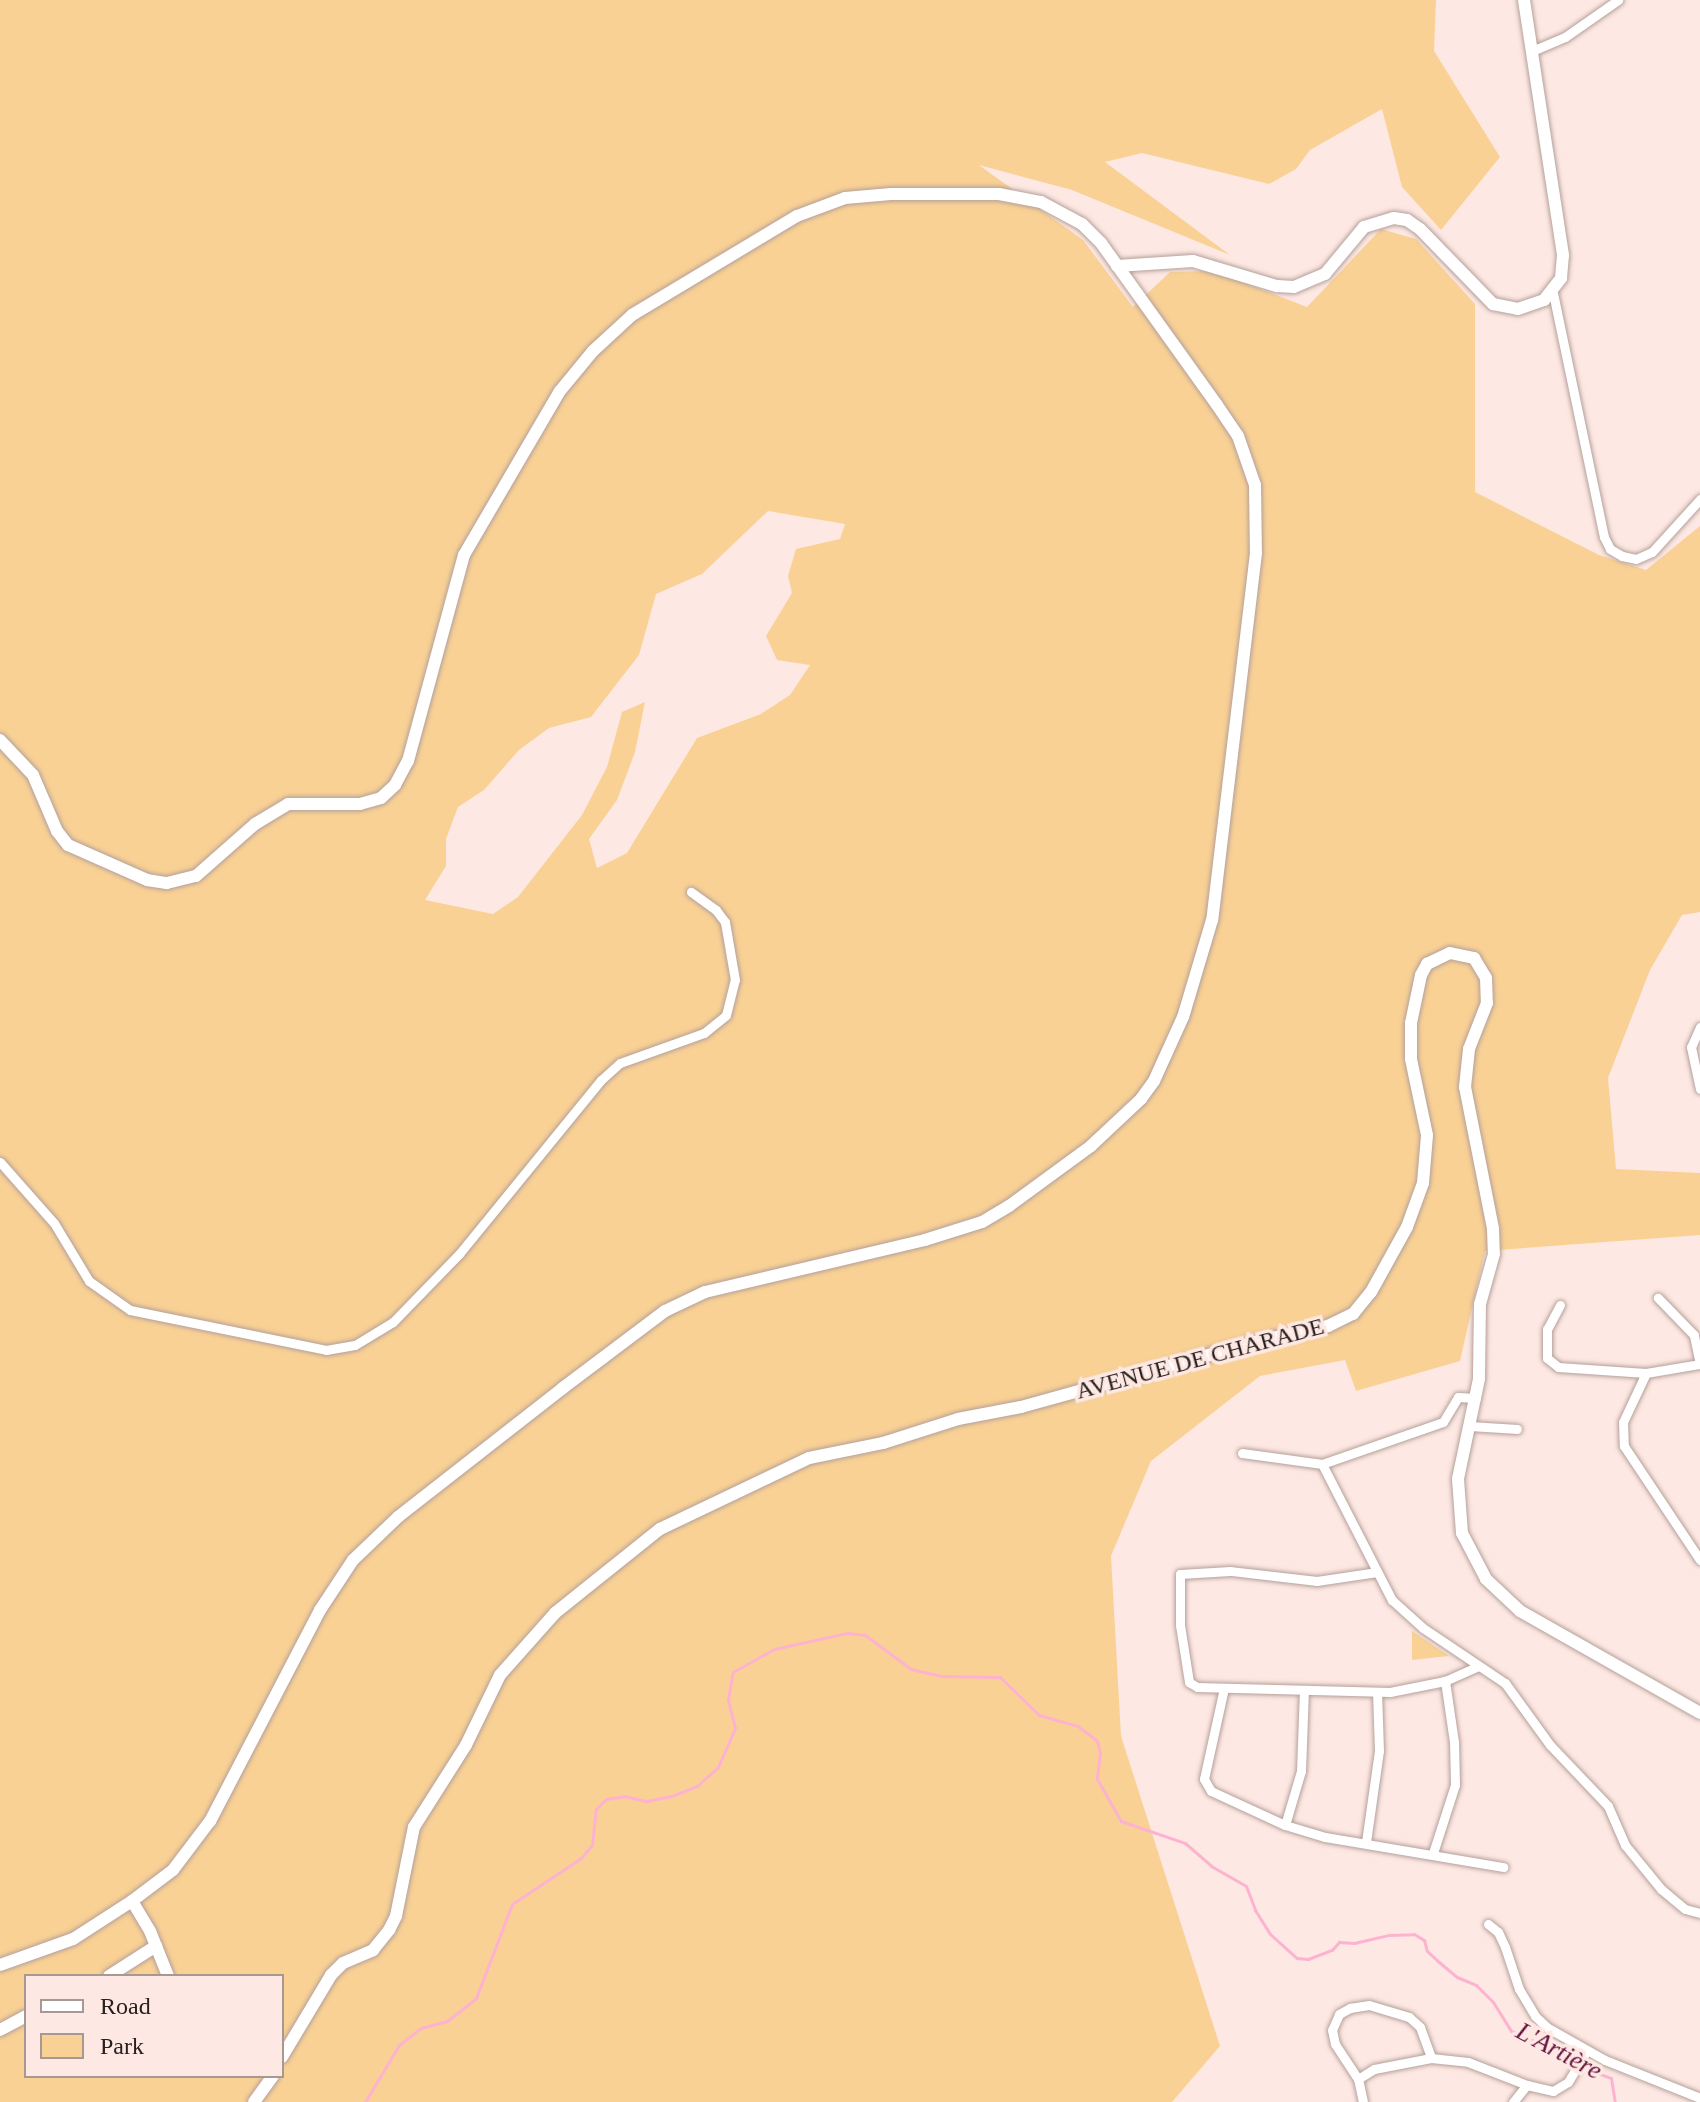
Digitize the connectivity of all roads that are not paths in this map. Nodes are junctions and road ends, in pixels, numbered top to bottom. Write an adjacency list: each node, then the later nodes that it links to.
1 (1524, 0): 3 (street)
2 (1618, 0): 3 (street)
3 (1532, 51): 5 (street)
4 (1117, 266): 5 (street); 7 (street); 33 (street)
5 (1553, 293): 6 (street)
6 (1700, 499)
7 (0, 740)
8 (691, 892): 11 (street)
9 (1700, 1027): 10 (street)
10 (1700, 1089)
11 (0, 1162)
12 (1658, 1298): 14 (street)
13 (1560, 1305): 15 (street)
14 (1700, 1364): 15 (street)
15 (1646, 1373): 21 (street)
16 (1476, 1398): 17 (street, AVENUE DE CHARADE); 20 (street); 42 (street, AVENUE DE CHARADE)
17 (1470, 1426): 18 (street); 28 (street, AVENUE DE CHARADE)
18 (1517, 1429)
19 (1242, 1453): 20 (street)
20 (1322, 1464): 22 (street)
21 (1700, 1560)
22 (1377, 1572): 23 (street); 25 (street)
23 (1479, 1666): 24 (street); 34 (street)
24 (1445, 1681): 27 (street); 31 (street)
25 (1224, 1688): 26 (street); 29 (street)
26 (1304, 1691): 27 (street); 29 (street)
27 (1377, 1692): 30 (street)
28 (1700, 1713)
29 (1285, 1825): 30 (street)
30 (1366, 1842): 31 (street)
31 (1433, 1853): 32 (street)
32 (1503, 1867)
33 (132, 1901): 36 (street); 37 (street)
34 (1700, 1913)
35 (1488, 1924): 43 (street)
36 (156, 1946): 38 (street); 39 (street)
37 (0, 1965)
38 (112, 1974)
39 (167, 1974)
40 (24, 2017): 41 (street)
41 (0, 2030)
42 (284, 2054)
43 (1584, 2055): 47 (street); 48 (street)
44 (1431, 2058): 46 (street); 46 (street); 47 (street)
45 (272, 2078): 49 (street)
46 (1358, 2079): 50 (street)
47 (1527, 2085): 51 (street)
48 (1700, 2098)
49 (254, 2102)
50 (1363, 2102)
51 (1513, 2102)

